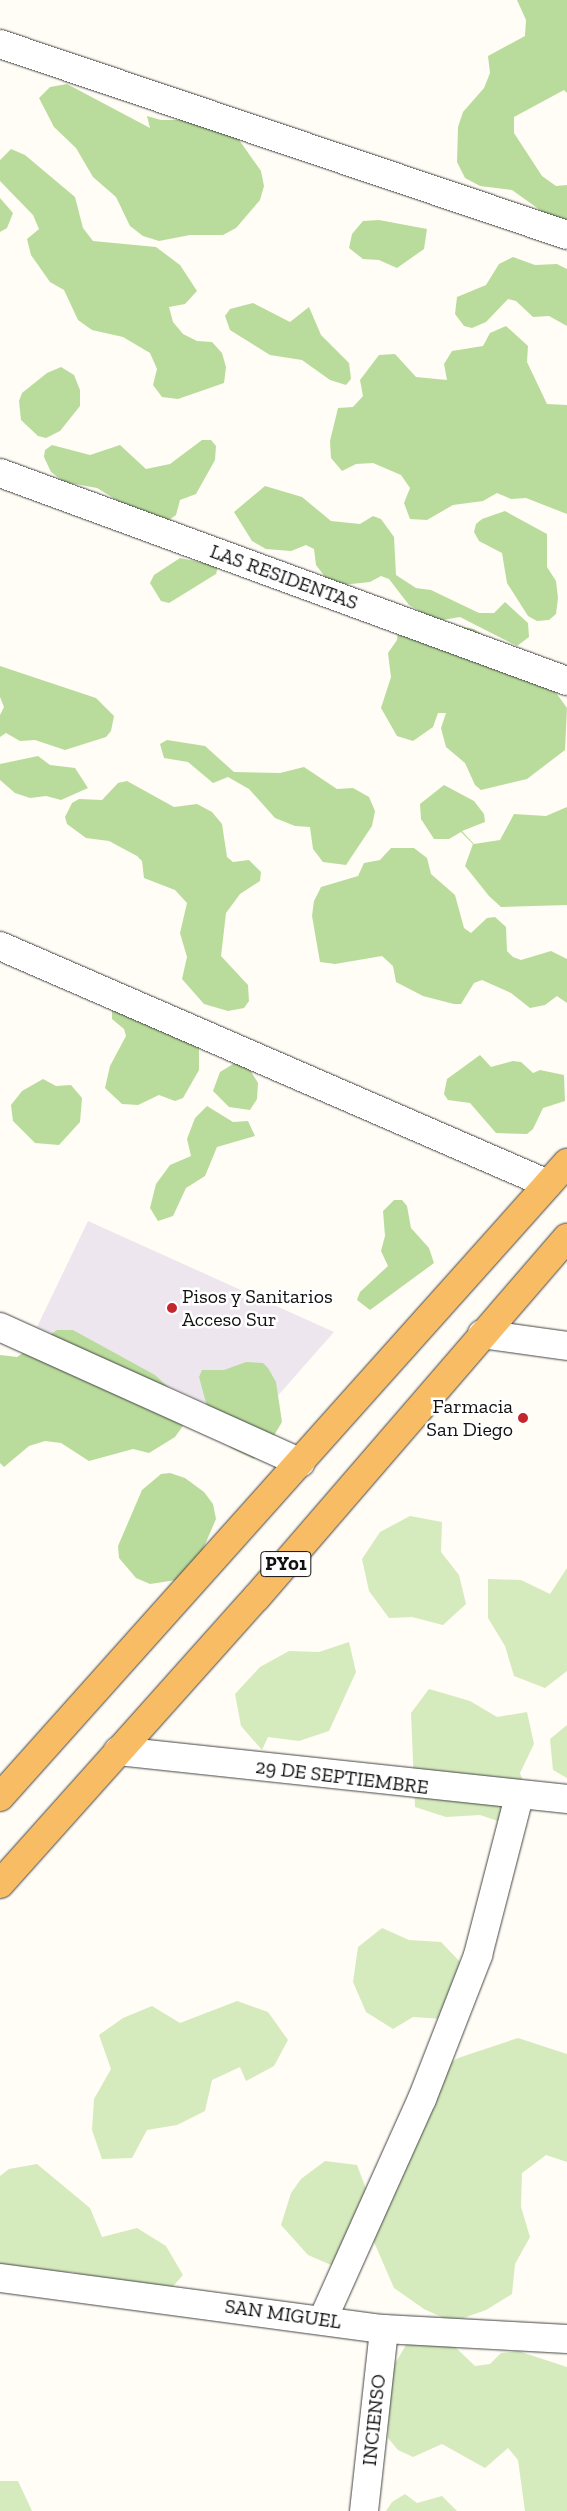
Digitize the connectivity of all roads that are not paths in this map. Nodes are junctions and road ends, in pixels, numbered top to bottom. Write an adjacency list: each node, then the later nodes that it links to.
1 (0, 44): 2 (street)
2 (567, 235)
3 (0, 473): 4 (street, LAS RESIDENTAS)
4 (565, 675)
5 (0, 946): 7 (street)
6 (567, 1162): 7 (highway, PY01)
7 (548, 1184): 12 (highway, PY01)
8 (567, 1238): 10 (highway, PY01)
9 (0, 1327): 12 (street)
10 (482, 1334): 11 (street); 13 (highway, PY01)
11 (567, 1346)
12 (301, 1463): 14 (highway, PY01)
13 (118, 1751): 15 (street, 29 DE SEPTIEMBRE); 17 (highway, PY01)
14 (0, 1797)
15 (519, 1797): 16 (street, 29 DE SEPTIEMBRE); 19 (street)
16 (567, 1799)
17 (0, 1884)
18 (0, 2278): 19 (street, SAN MIGUEL)
19 (323, 2319): 20 (street, SAN MIGUEL)
20 (384, 2329): 21 (street, SAN MIGUEL); 22 (street, INCIENSO)
21 (567, 2339)
22 (364, 2511)

